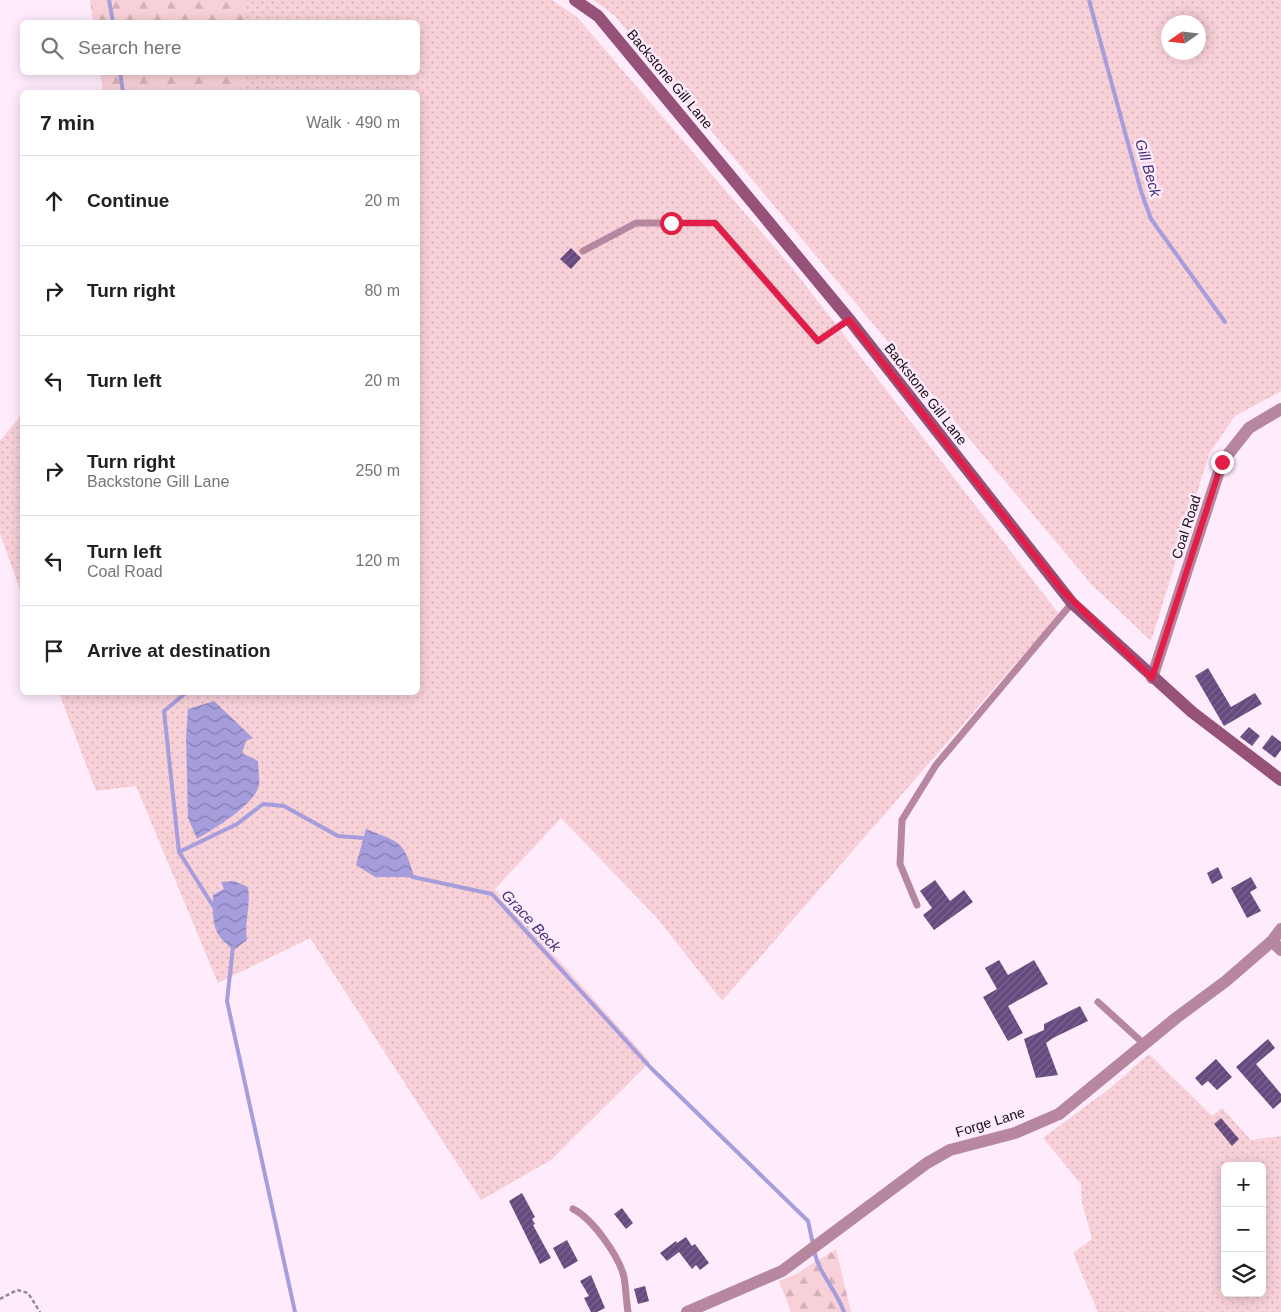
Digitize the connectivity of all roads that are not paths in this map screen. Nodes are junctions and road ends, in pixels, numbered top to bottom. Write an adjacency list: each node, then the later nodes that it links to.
1 (574, 0): 3 (street, Backstone Gill Lane)
2 (583, 251): 3 (lane)
3 (849, 320): 5 (street, Backstone Gill Lane)
4 (1281, 409): 6 (street, Coal Road)
5 (1072, 603): 6 (street, Backstone Gill Lane); 8 (lane)
6 (1152, 678): 7 (street, Backstone Gill Lane)
7 (1281, 780)
8 (917, 905)
9 (1281, 930): 10 (street, Forge Lane)
10 (1272, 941): 11 (street); 13 (street, Forge Lane)
11 (1281, 950)
12 (1098, 1002): 13 (lane)
13 (1144, 1044): 16 (street, Forge Lane)
14 (573, 1209): 15 (lane)
15 (628, 1312)
16 (687, 1312)

